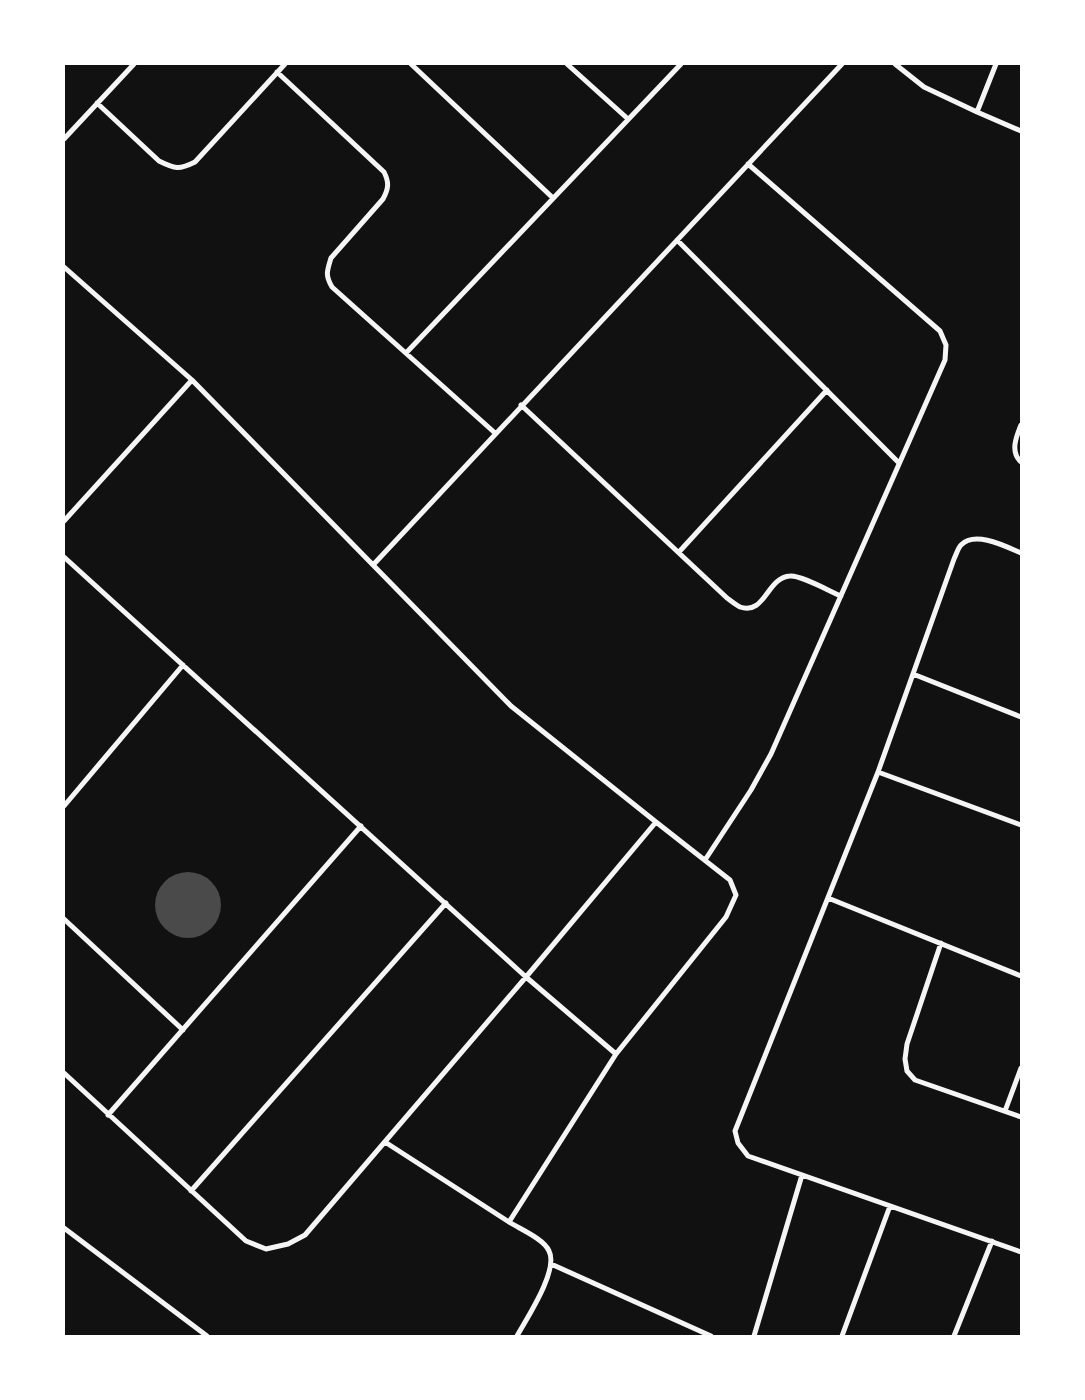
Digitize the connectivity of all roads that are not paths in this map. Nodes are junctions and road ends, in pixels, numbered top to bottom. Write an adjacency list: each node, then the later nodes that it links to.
1 (134, 64): 10 (street)
2 (285, 64): 9 (street)
3 (411, 64): 16 (street)
4 (567, 64): 12 (street)
5 (681, 64): 12 (street)
6 (842, 64): 15 (street)
7 (895, 64): 11 (street)
8 (996, 64): 11 (street)
9 (278, 72): 10 (street); 19 (street)
10 (98, 103): 14 (street)
11 (977, 112): 13 (street)
12 (628, 119): 16 (street)
13 (1021, 131)
14 (64, 140)
15 (748, 164): 17 (street); 26 (street)
16 (553, 198): 19 (street)
17 (677, 240): 21 (street); 22 (street)
18 (64, 267): 20 (street)
19 (406, 353): 24 (street)
20 (192, 380): 27 (street); 31 (street)
21 (827, 390): 26 (street); 28 (street)
22 (522, 406): 24 (street); 28 (street)
23 (1021, 424): 25 (street)
24 (495, 433): 31 (street)
25 (1021, 462)
26 (899, 463): 32 (street)
27 (64, 521)
28 (679, 552): 32 (street)
29 (1021, 553): 34 (street)
30 (64, 557): 33 (street)
31 (373, 564): 38 (street)
32 (841, 596): 41 (street)
33 (183, 665): 37 (street); 40 (street)
34 (913, 674): 35 (street); 36 (street)
35 (1021, 717)
36 (878, 772): 39 (street); 42 (street)
37 (64, 806)
38 (656, 822): 41 (street); 47 (street)
39 (1021, 825)
40 (360, 826): 43 (street); 48 (street)
41 (705, 860): 49 (street)
42 (828, 898): 45 (street); 56 (street)
43 (446, 903): 47 (street); 57 (street)
44 (64, 919): 48 (street)
45 (942, 943): 46 (street); 52 (street)
46 (1021, 976)
47 (526, 977): 49 (street); 55 (street)
48 (183, 1030): 53 (street)
49 (616, 1054): 59 (street)
50 (1021, 1068): 52 (street)
51 (65, 1077): 53 (street)
52 (1006, 1111): 54 (street)
53 (108, 1115): 57 (street)
54 (1021, 1117)
55 (385, 1142): 57 (street); 59 (street)
56 (802, 1175): 58 (street); 67 (street)
57 (191, 1190)
58 (890, 1206): 61 (street); 68 (street)
59 (509, 1222): 63 (street)
60 (64, 1228): 64 (street)
61 (992, 1241): 62 (street); 69 (street)
62 (1021, 1252)
63 (552, 1264): 65 (street); 66 (street)
64 (207, 1336)
65 (517, 1336)
66 (711, 1336)
67 (754, 1336)
68 (842, 1336)
69 (954, 1336)

